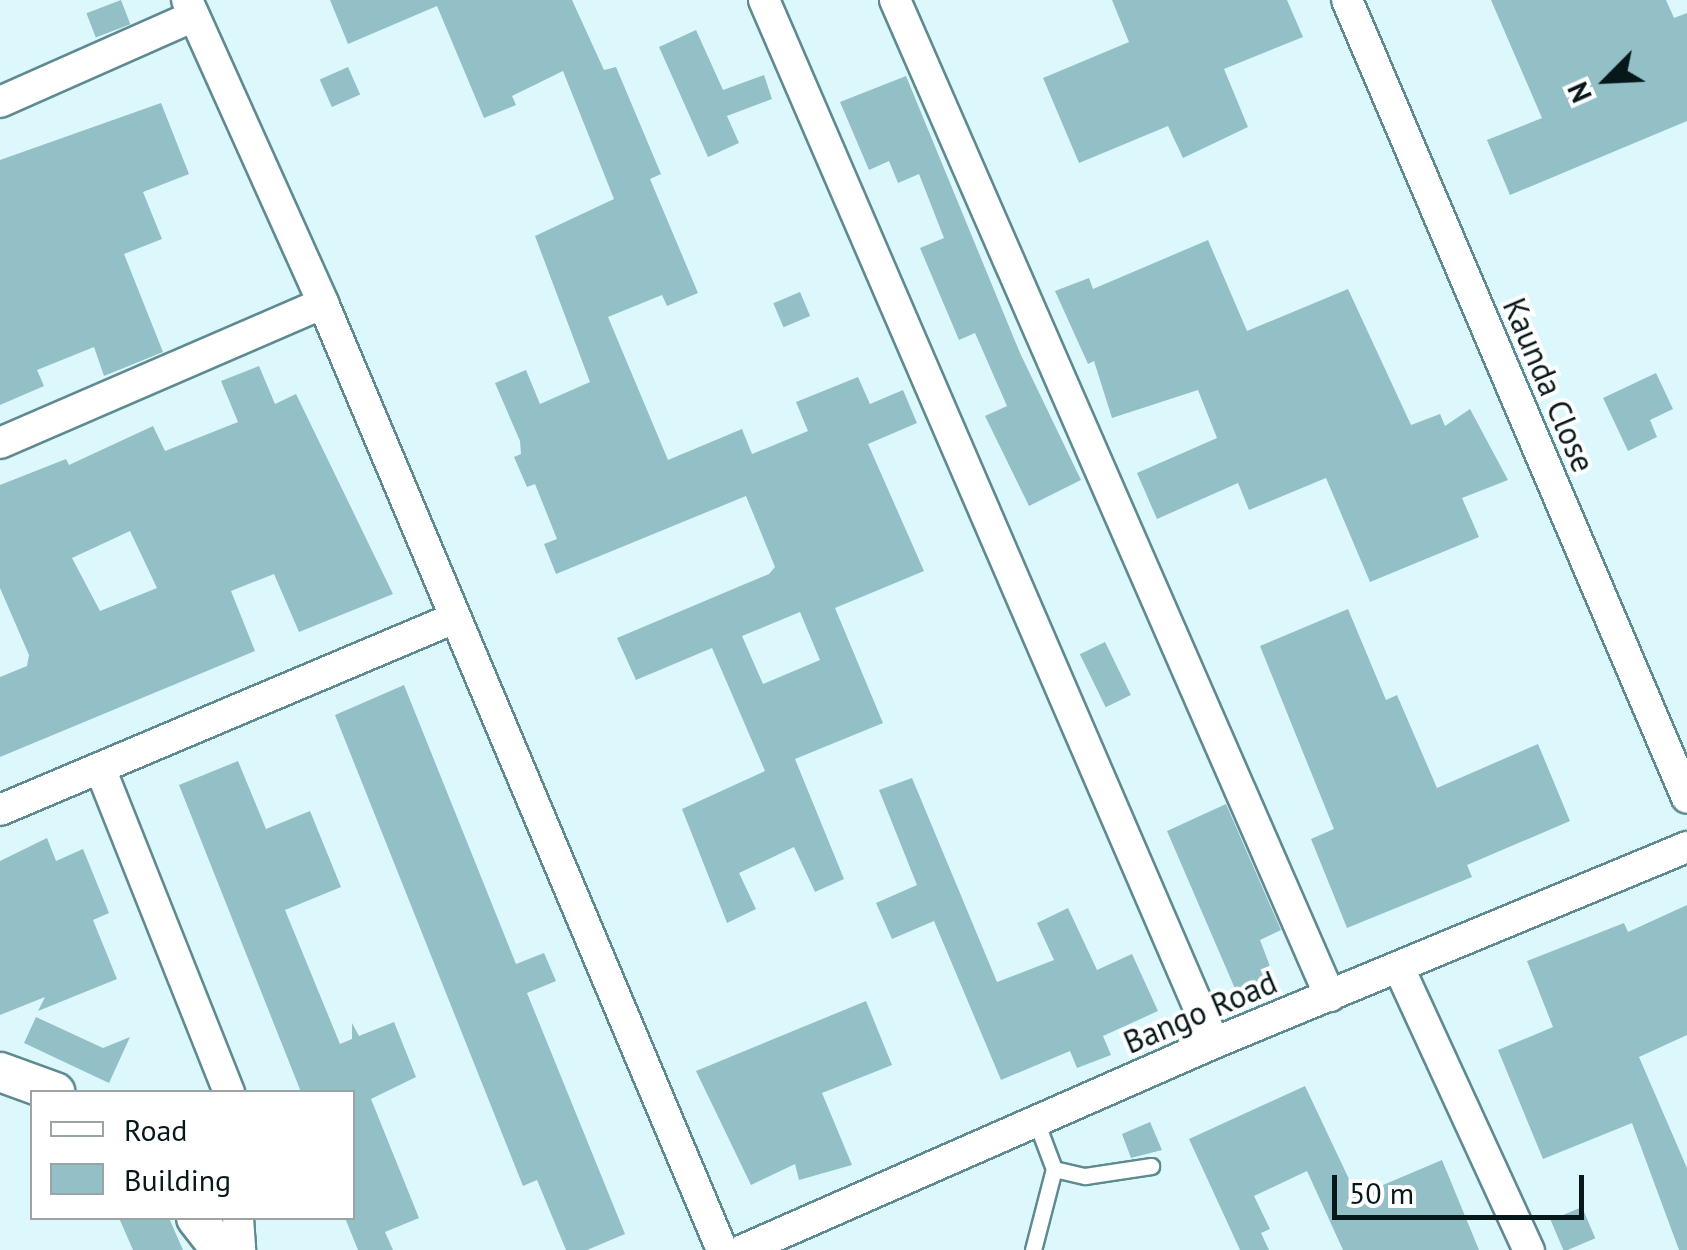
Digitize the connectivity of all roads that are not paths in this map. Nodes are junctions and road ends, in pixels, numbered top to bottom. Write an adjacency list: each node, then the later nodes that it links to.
1 (764, 0): 15 (street)
2 (895, 0): 14 (street)
3 (1346, 0): 10 (street, Kaunda Close)
4 (191, 8): 5 (street); 6 (street)
5 (0, 102)
6 (322, 304): 7 (street); 8 (street)
7 (0, 443)
8 (455, 618): 9 (street); 26 (street)
9 (100, 768): 11 (street); 18 (street)
10 (1687, 798)
11 (0, 810)
12 (1687, 847): 13 (street, Bango Road)
13 (1399, 968): 14 (street, Bango Road); 29 (street)
14 (1330, 996): 15 (street, Bango Road)
15 (1214, 1042): 19 (street, Bango Road)
16 (0, 1072): 17 (street)
17 (49, 1090)
18 (228, 1090)
19 (1036, 1121): 21 (lane); 27 (street, Bango Road)
20 (1152, 1166): 21 (lane)
21 (1054, 1168): 28 (lane)
22 (198, 1220): 24 (street)
23 (238, 1220): 25 (street)
24 (222, 1250)
25 (240, 1250)
26 (722, 1250)
27 (742, 1250)
28 (1033, 1250)
29 (1529, 1250)

